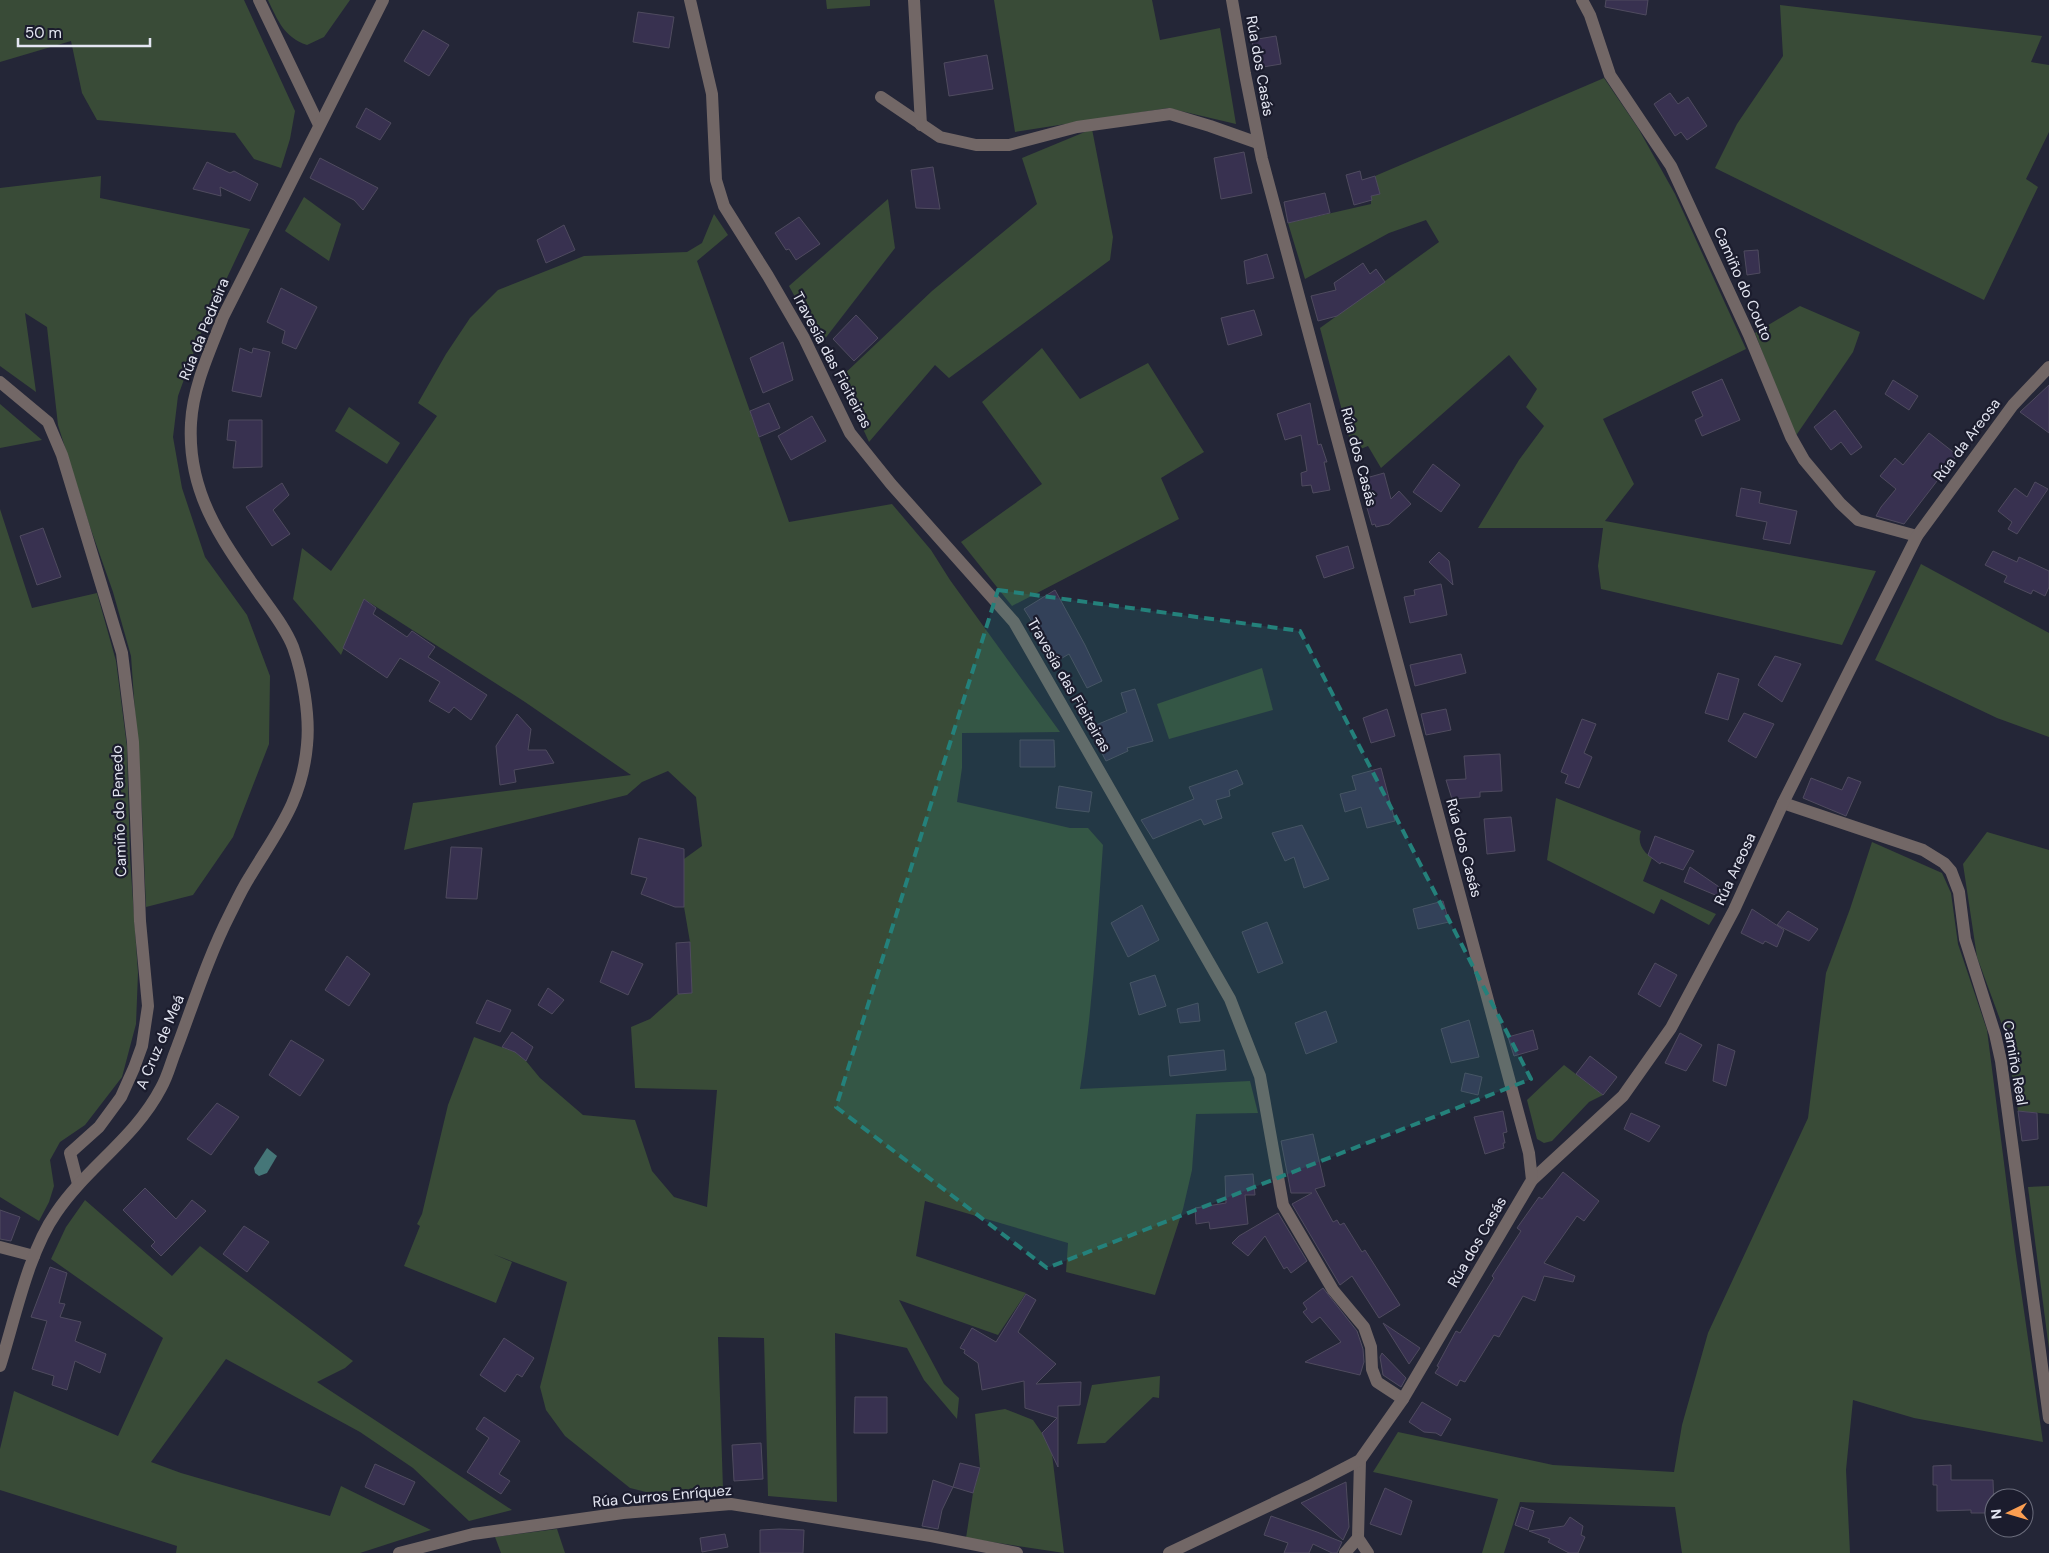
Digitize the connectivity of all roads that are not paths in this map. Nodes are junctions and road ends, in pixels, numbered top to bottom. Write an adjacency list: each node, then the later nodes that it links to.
1 (259, 0): 8 (street)
2 (383, 0): 8 (street, Rúa da Pedreira)
3 (690, 0): 21 (street, Travesía das Fieiteiras)
4 (914, 0): 9 (street)
5 (1232, 0): 10 (street, Rúa dos Casás)
6 (1582, 0): 13 (street, Camiño do Couto)
7 (881, 97): 9 (street)
8 (319, 125): 15 (street, Rúa da Pedreira)
9 (921, 125): 10 (street)
10 (1258, 143): 16 (street, Rúa dos Casás)
11 (2049, 367): 13 (street, Rúa da Areosa)
12 (0, 382): 17 (street, Camiño do Penedo)
13 (1917, 536): 14 (street, Rúa Areosa)
14 (1783, 803): 16 (street, Rúa Areosa); 22 (street, Camiño Real)
15 (286, 820): 17 (street, A Cruz de Meá)
16 (1532, 1180): 21 (street, Rúa dos Casás)
17 (78, 1184): 19 (street, A Cruz de Meá)
18 (0, 1247): 19 (street)
19 (34, 1256): 20 (street, A Cruz de Meá)
20 (0, 1366)
21 (1404, 1399): 23 (street, Rúa dos Casás)
22 (2049, 1418)
23 (1360, 1460): 24 (street); 27 (street, Rúa dos Casás)
24 (1358, 1538): 28 (street); 29 (street)
25 (399, 1553): 26 (street, Rúa Curros Enríquez)
26 (1017, 1553)
27 (1169, 1553)
28 (1345, 1553)
29 (1368, 1553)

